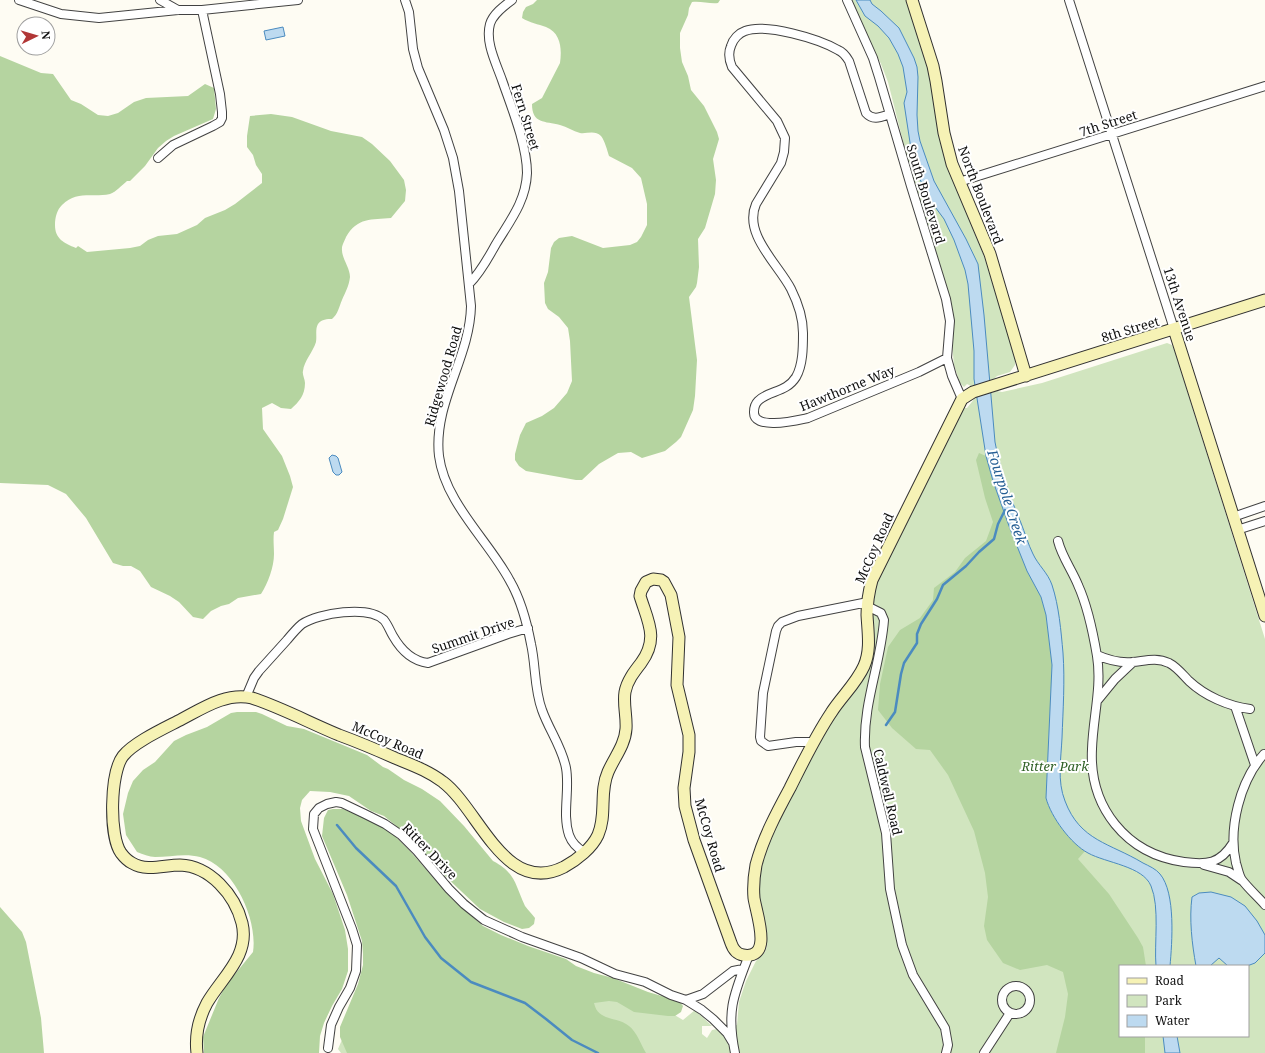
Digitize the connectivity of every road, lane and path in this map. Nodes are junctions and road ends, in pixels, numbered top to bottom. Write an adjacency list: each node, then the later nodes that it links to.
1 (19, 0): 9 (street)
2 (160, 0): 9 (street)
3 (298, 0): 10 (street)
4 (405, 0): 16 (street, Ridgewood Road)
5 (512, 0): 16 (street, Fern Street)
6 (847, 0): 12 (street, South Boulevard)
7 (912, 0): 15 (street, North Boulevard)
8 (1069, 0): 13 (street, 13th Avenue)
9 (178, 10): 10 (street)
10 (202, 10): 14 (street)
11 (1265, 86): 13 (street, 7th Street)
12 (890, 114): 19 (street, South Boulevard); 19 (street, Hawthorne Way)
13 (1112, 135): 15 (street, 7th Street); 18 (street, 13th Avenue)
14 (158, 158)
15 (959, 182): 20 (street, North Boulevard)
16 (470, 284): 29 (street, Ridgewood Road)
17 (1265, 300): 18 (street, 8th Street)
18 (1174, 329): 20 (street, 8th Street); 23 (street, 13th Avenue)
19 (948, 358): 21 (street, South Boulevard)
20 (1026, 376): 21 (street)
21 (964, 397): 27 (street, McCoy Road)
22 (1265, 506): 23 (street)
23 (1233, 517): 25 (street, 13th Avenue)
24 (1265, 521): 25 (street)
25 (1237, 530): 28 (street, 13th Avenue)
26 (1058, 541): 30 (street)
27 (867, 604): 36 (street, McCoy Road); 36 (street); 52 (street, Caldwell Road)
28 (1265, 616)
29 (528, 628): 32 (street, Summit Drive); 40 (street, Ridgewood Road)
30 (1097, 655): 31 (street); 33 (street)
31 (1133, 662): 33 (street); 34 (street)
32 (246, 697): 40 (street, McCoy Road); 50 (street, McCoy Road)
33 (1097, 702): 41 (street)
34 (1235, 706): 35 (street); 38 (street)
35 (1250, 709)
36 (813, 742): 44 (street, McCoy Road)
37 (1264, 754): 38 (street)
38 (1255, 765): 39 (street)
39 (1233, 843): 41 (street); 42 (street)
40 (584, 852): 44 (street, McCoy Road)
41 (1204, 864): 42 (street)
42 (1242, 880): 43 (street)
43 (1265, 906)
44 (749, 955): 45 (street)
45 (743, 969): 46 (street); 48 (street)
46 (686, 1000): 48 (street, Ritter Drive); 49 (street, Ritter Drive)
47 (1010, 1013): 53 (street)
48 (733, 1043): 51 (street)
49 (328, 1048)
50 (197, 1053)
51 (735, 1053)
52 (946, 1053)
53 (984, 1053)

